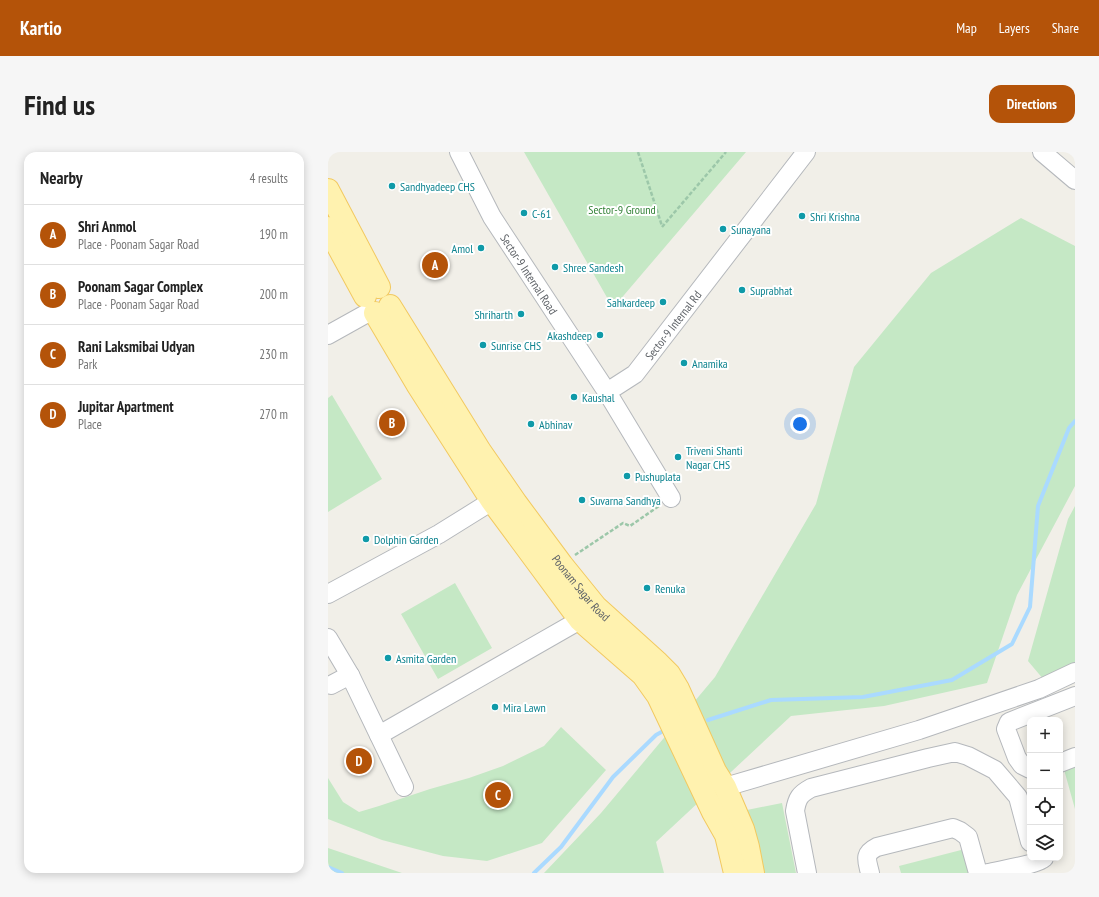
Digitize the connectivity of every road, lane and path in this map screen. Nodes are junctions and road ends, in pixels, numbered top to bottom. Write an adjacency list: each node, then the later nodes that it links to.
1 (459, 152): 11 (street, Sector-9 Internal Road)
2 (638, 152): 3 (path)
3 (726, 152)
4 (806, 152): 11 (street, Sector-9 Internal Rd)
5 (1042, 152): 6 (street)
6 (1075, 180)
7 (328, 190): 9 (main road, Poonam Sagar Road)
8 (328, 228): 9 (main road, Poonam Sagar Road)
9 (376, 302): 10 (street); 13 (main road, Poonam Sagar Road); 14 (main road, Poonam Sagar Road)
10 (331, 333)
11 (607, 392): 12 (street)
12 (671, 498): 14 (path)
13 (492, 501): 15 (street); 16 (main road, Poonam Sagar Road)
14 (562, 565): 16 (main road, Poonam Sagar Road)
15 (328, 594)
16 (588, 614): 23 (street); 29 (main road, Poonam Sagar Road); 29 (main road, Poonam Sagar Road)
17 (328, 638): 19 (street)
18 (1075, 672): 22 (street)
19 (350, 674): 20 (street); 23 (street)
20 (331, 684)
21 (1075, 696): 27 (street)
22 (919, 730): 25 (street); 29 (street)
23 (379, 735): 30 (street)
24 (1075, 757): 26 (street)
25 (928, 758): 28 (street); 37 (street)
26 (1063, 761)
27 (1027, 768)
28 (995, 770): 31 (street); 32 (street)
29 (713, 779): 35 (main road, Poonam Sagar Road); 36 (main road, Poonam Sagar Road)
30 (404, 787)
31 (1027, 790)
32 (1027, 831)
33 (1035, 861): 41 (street)
34 (1038, 861): 40 (street)
35 (735, 873)
36 (753, 873)
37 (807, 873)
38 (870, 873): 39 (street)
39 (978, 873)
40 (988, 873)
41 (1038, 873)

